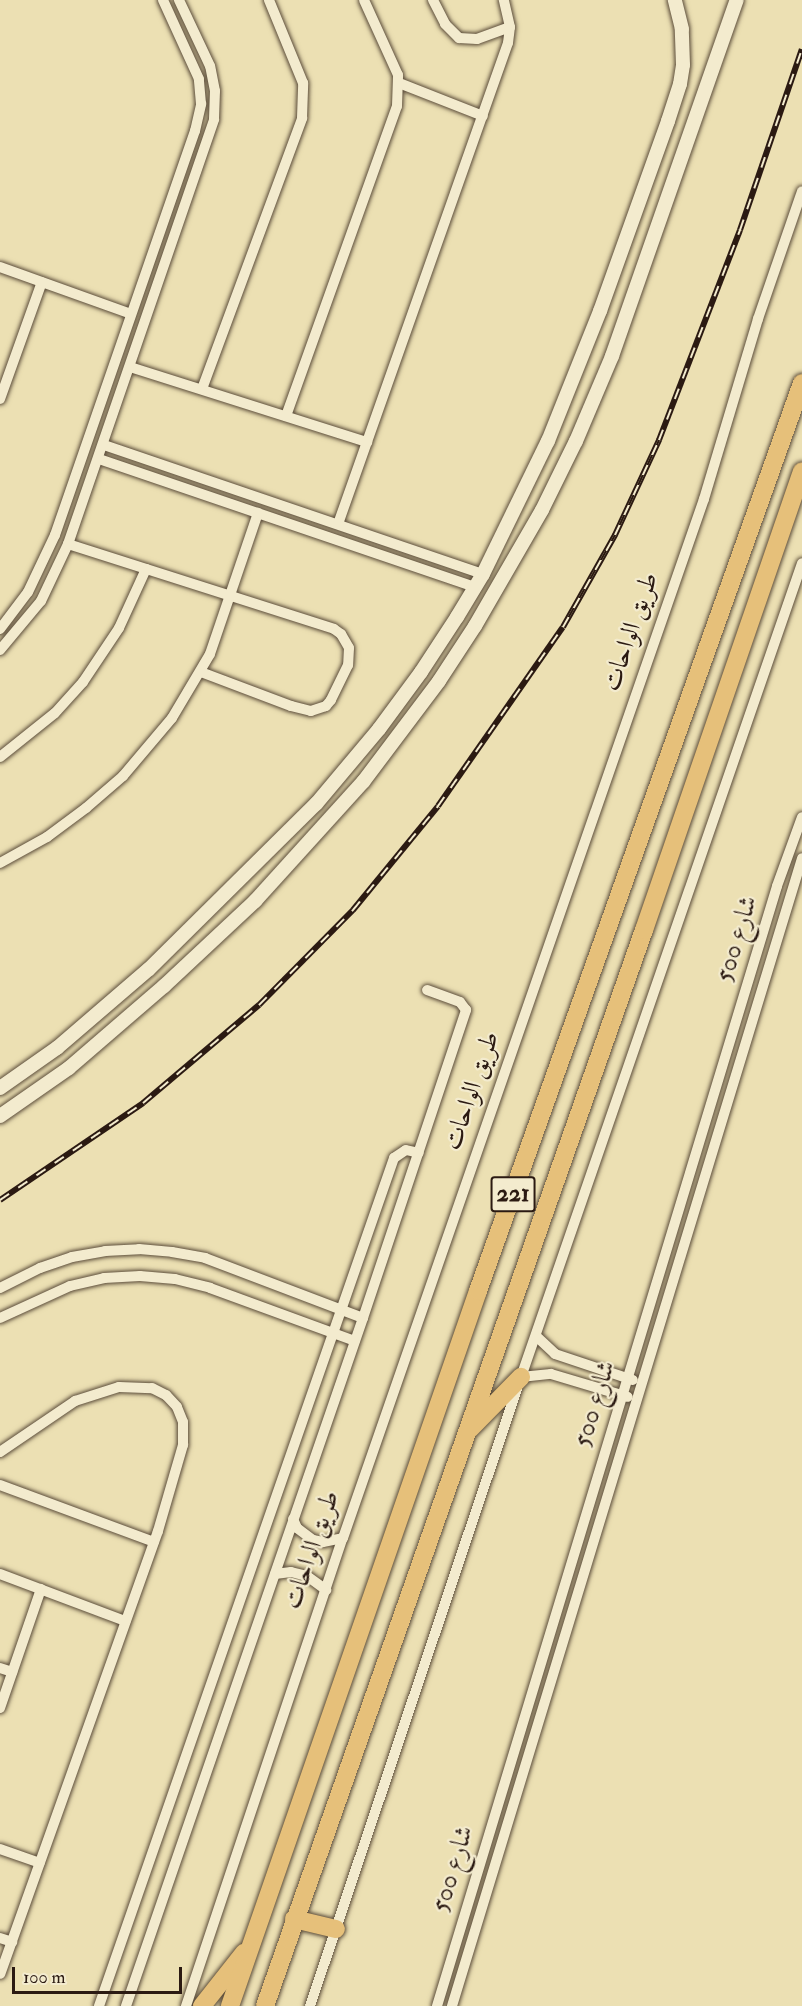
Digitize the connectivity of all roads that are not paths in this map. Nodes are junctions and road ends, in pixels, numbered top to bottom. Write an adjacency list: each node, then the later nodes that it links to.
1 (269, 0): 23 (street)
2 (364, 0): 10 (street)
3 (433, 0): 9 (street)
4 (504, 0): 9 (street)
5 (675, 0): 11 (street)
6 (737, 0): 12 (street)
7 (180, 2): 8 (street); 16 (street)
8 (165, 5): 15 (street)
9 (510, 27): 13 (street)
10 (399, 83): 13 (street); 25 (street)
11 (673, 106): 12 (street); 37 (street)
12 (697, 115): 53 (street)
13 (483, 116): 26 (street)
14 (802, 191): 73 (street, طريق الواحات / 221)
15 (164, 221): 16 (street); 19 (street)
16 (179, 226): 21 (street)
17 (0, 267): 18 (street)
18 (42, 282): 19 (street); 20 (street)
19 (131, 314): 30 (street)
20 (5, 367): 24 (street)
21 (130, 367): 23 (street); 27 (street)
22 (802, 383): 95 (highway, 221)
23 (202, 390): 25 (street)
24 (0, 399)
25 (286, 416): 26 (street)
26 (367, 442): 33 (street)
27 (104, 445): 28 (street); 33 (street)
28 (99, 459): 31 (street); 32 (street)
29 (802, 471): 69 (highway, 221)
30 (72, 491): 31 (street); 40 (street)
31 (86, 496): 34 (street)
32 (258, 513): 38 (street); 39 (street)
33 (338, 524): 37 (street)
34 (68, 544): 36 (street); 41 (street)
35 (802, 563): 62 (street)
36 (146, 569): 39 (street); 43 (street)
37 (483, 574): 38 (street)
38 (475, 587): 52 (street)
39 (230, 596): 42 (street); 42 (street)
40 (0, 629)
41 (0, 650)
42 (201, 672): 46 (street)
43 (0, 757)
44 (802, 817): 47 (street, شارع 500)
45 (802, 858): 48 (street, شارع 500)
46 (1, 859)
47 (783, 869): 48 (street); 49 (street, شارع 500)
48 (799, 872): 50 (street, شارع 500)
49 (777, 886): 50 (street); 55 (street, شارع 500)
50 (796, 888): 57 (street, شارع 500)
51 (428, 990): 54 (street)
52 (0, 1088)
53 (0, 1116)
54 (419, 1153): 58 (street); 60 (street)
55 (654, 1287): 57 (street); 65 (street, شارع 500)
56 (0, 1288): 58 (street)
57 (668, 1292): 66 (street, شارع 500)
58 (342, 1310): 60 (street); 61 (street)
59 (0, 1318): 61 (street)
60 (363, 1318): 63 (street)
61 (334, 1334): 63 (street); 97 (street)
62 (536, 1336): 64 (street); 65 (street)
63 (355, 1341): 72 (street)
64 (521, 1377): 67 (street); 69 (highway); 92 (street)
65 (627, 1378): 66 (street); 67 (street, شارع 500)
66 (642, 1383): 68 (street, شارع 500)
67 (622, 1395): 68 (street); 75 (street, شارع 500)
68 (637, 1400): 76 (street, شارع 500)
69 (466, 1432): 91 (highway, 221)
70 (0, 1452): 74 (street)
71 (0, 1485): 74 (street)
72 (292, 1519): 73 (street); 78 (street)
73 (343, 1538): 80 (street, طريق الواحات / 221)
74 (154, 1542): 81 (street)
75 (576, 1545): 76 (street); 82 (street, شارع 500)
76 (591, 1550): 83 (street, شارع 500)
77 (0, 1574): 79 (street)
78 (275, 1574): 80 (street); 98 (street)
79 (41, 1589): 81 (street); 85 (street)
80 (326, 1590): 99 (street, طريق الواحات / 221)
81 (125, 1621): 90 (street)
82 (550, 1628): 83 (street); 87 (street, شارع 500)
83 (565, 1632): 88 (street, شارع 500)
84 (0, 1668): 85 (street)
85 (12, 1672): 86 (street)
86 (0, 1708)
87 (487, 1835): 88 (street); 104 (street, شارع 500)
88 (501, 1840): 105 (street, شارع 500)
89 (0, 1849): 90 (street)
90 (40, 1863): 94 (street)
91 (294, 1919): 92 (highway); 102 (highway, 221)
92 (336, 1929): 103 (street)
93 (0, 1938): 94 (street)
94 (12, 1942): 96 (street)
95 (252, 1942): 100 (highway); 101 (highway, 221)
96 (0, 1974)
97 (99, 2006)
98 (126, 2006)
99 (186, 2006)
100 (202, 2006)
101 (230, 2006)
102 (265, 2006)
103 (310, 2006)
104 (437, 2006)
105 (452, 2006)

